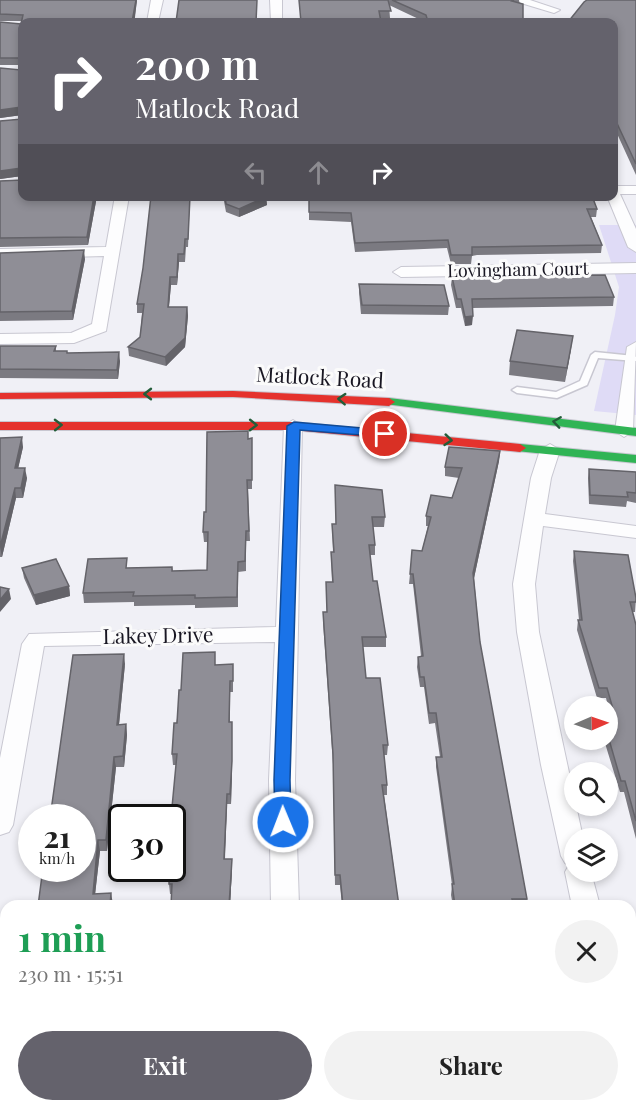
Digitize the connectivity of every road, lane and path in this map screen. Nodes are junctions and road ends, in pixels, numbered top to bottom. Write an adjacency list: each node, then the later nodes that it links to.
1 (157, 0): 4 (street)
2 (276, 0): 5 (street)
3 (517, 0): 6 (street)
4 (154, 18)
5 (276, 18)
6 (550, 18)
7 (618, 190): 8 (street)
8 (636, 190)
9 (122, 201): 12 (street)
10 (616, 201): 11 (street)
11 (636, 247)
12 (113, 252): 13 (street); 16 (street)
13 (0, 254)
14 (636, 268): 15 (street, Lovingham Court)
15 (401, 272)
16 (0, 339)
17 (635, 353): 18 (lane); 23 (street)
18 (517, 390)
19 (0, 396): 20 (main road, Matlock Road, one-way to 19)
20 (505, 415): 23 (main road, Matlock Road, one-way to 20); 24 (main road)
21 (0, 426): 22 (main road, one-way to 22)
22 (294, 426): 24 (main road, one-way to 24); 28 (street)
23 (632, 434): 24 (main road)
24 (550, 450): 25 (main road); 26 (street)
25 (636, 459)
26 (534, 519): 27 (street); 30 (street)
27 (636, 532)
28 (287, 634): 29 (street, Lakey Drive); 32 (street)
29 (0, 825)
30 (568, 828)
31 (580, 882): 33 (street)
32 (285, 900)
33 (585, 900)

